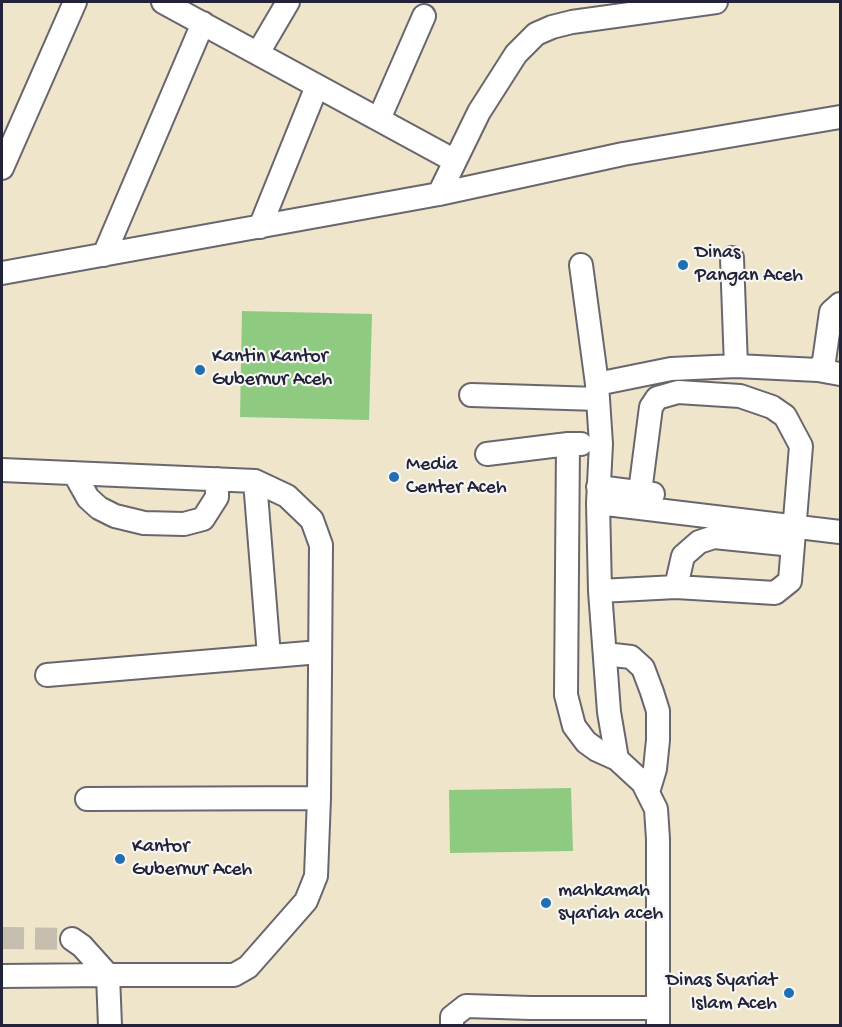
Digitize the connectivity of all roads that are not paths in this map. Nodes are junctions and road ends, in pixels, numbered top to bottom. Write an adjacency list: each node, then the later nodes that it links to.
1 (75, 2): 12 (street)
2 (163, 2): 6 (street)
3 (288, 2): 7 (street)
4 (716, 2): 11 (street)
5 (424, 16): 10 (street)
6 (203, 23): 7 (street); 15 (street)
7 (258, 53): 8 (street)
8 (317, 86): 10 (street); 14 (street)
9 (840, 117): 13 (street)
10 (379, 120): 11 (street)
11 (455, 161): 13 (street)
12 (2, 168)
13 (439, 194): 14 (street)
14 (260, 226): 15 (street)
15 (104, 255): 18 (street)
16 (732, 258): 20 (street)
17 (581, 265): 23 (street)
18 (2, 273)
19 (840, 304): 21 (street)
20 (735, 366): 21 (street); 23 (street)
21 (818, 370): 22 (street)
22 (840, 374)
23 (597, 392): 24 (street); 26 (street)
24 (471, 395)
25 (568, 444): 26 (street); 27 (street); 42 (street)
26 (601, 444): 33 (street)
27 (488, 454)
28 (2, 470): 29 (street)
29 (74, 473): 30 (street); 30 (street)
30 (217, 479): 31 (street)
31 (255, 480): 38 (street); 40 (street)
32 (640, 492): 33 (street); 34 (street); 34 (street)
33 (598, 495): 34 (street); 37 (street)
34 (794, 528): 35 (street); 36 (street); 36 (street)
35 (840, 532)
36 (676, 587): 37 (street)
37 (600, 591): 39 (street)
38 (320, 652): 40 (street); 44 (street)
39 (605, 654): 42 (street); 43 (street)
40 (269, 656): 41 (street)
41 (46, 675)
42 (617, 759): 43 (street)
43 (648, 792): 51 (street)
44 (319, 798): 45 (street); 47 (street)
45 (87, 799)
46 (72, 939): 47 (street)
47 (108, 975): 48 (street); 52 (street)
48 (2, 976)
49 (530, 1017): 50 (street); 53 (street)
50 (597, 1017): 51 (street)
51 (658, 1017)
52 (110, 1026)
53 (452, 1026)

